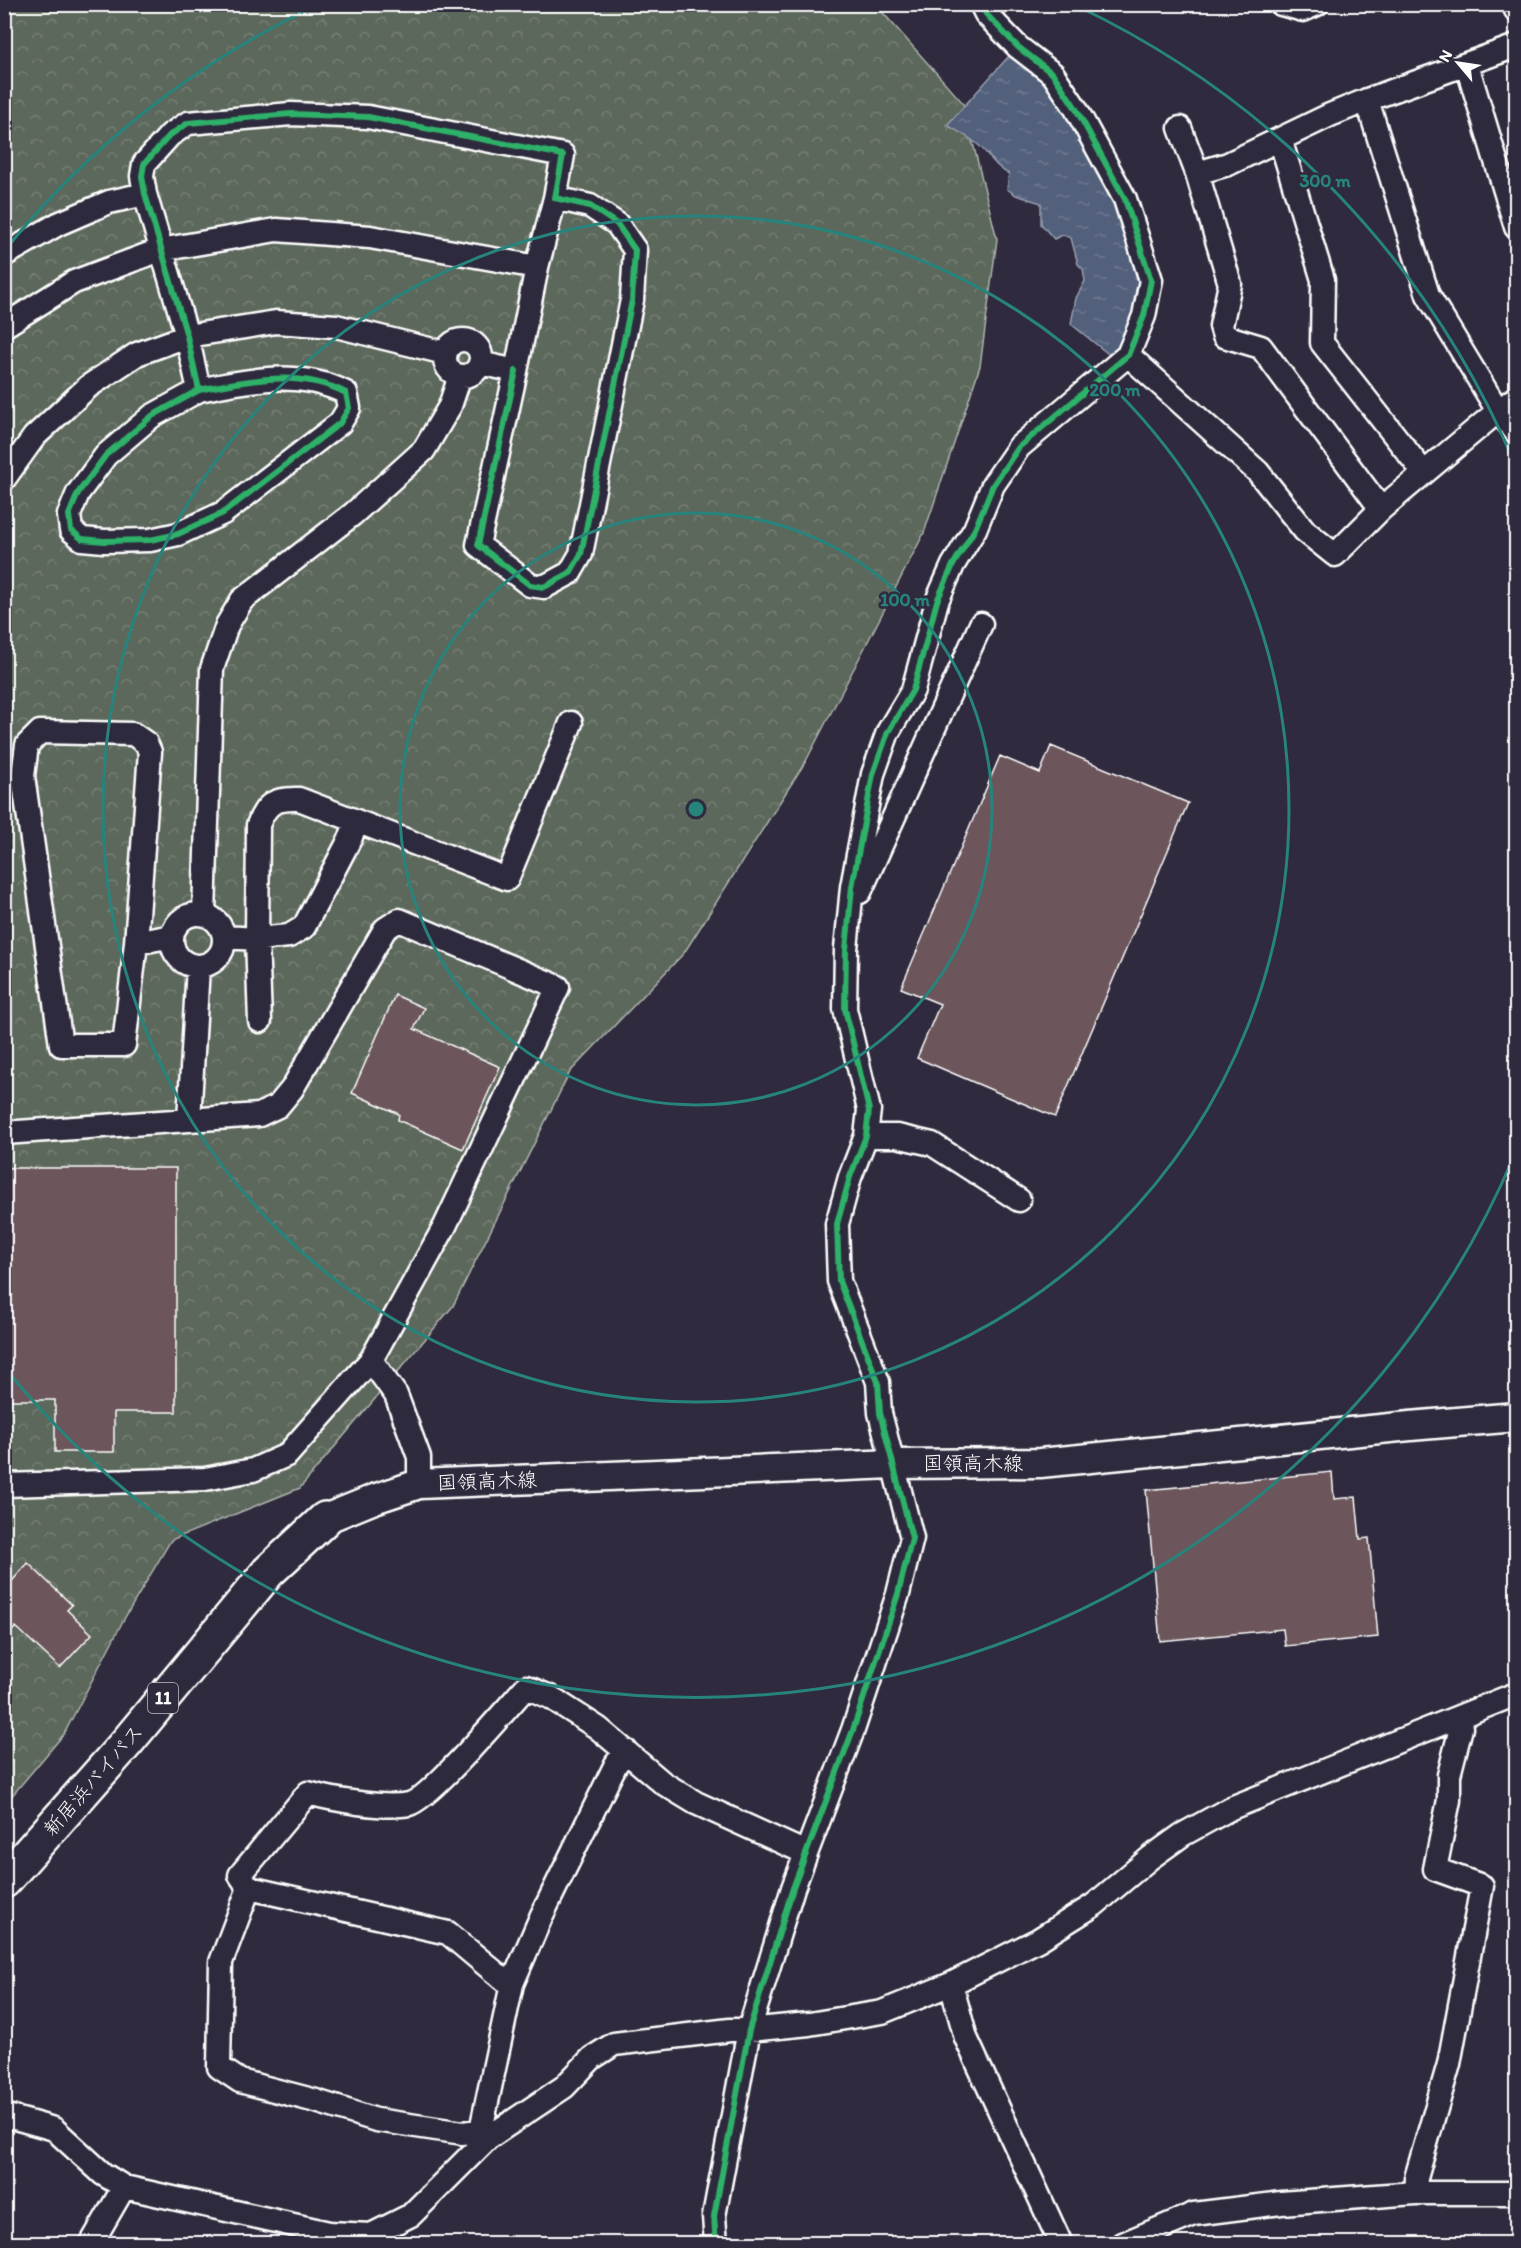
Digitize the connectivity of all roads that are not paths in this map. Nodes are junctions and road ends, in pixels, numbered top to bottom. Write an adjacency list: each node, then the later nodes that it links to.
1 (981, 4): 21 (street)
2 (1281, 4): 3 (street)
3 (1317, 4)
4 (1513, 4): 5 (street)
5 (1516, 10)
6 (1516, 46): 7 (street)
7 (1467, 65): 8 (street); 14 (street)
8 (1367, 100): 10 (street); 27 (street)
9 (1180, 128): 11 (street)
10 (1280, 139): 11 (street); 29 (street)
11 (1197, 173): 31 (street)
12 (145, 194): 13 (street); 15 (street); 16 (street)
13 (555, 198): 17 (street); 23 (street)
14 (1516, 226)
15 (160, 250): 17 (street); 18 (street); 19 (street)
16 (4, 255)
17 (537, 267): 23 (street)
18 (4, 326)
19 (187, 336): 20 (street); 25 (street); 30 (street)
20 (445, 353): 22 (street); 24 (street)
21 (1128, 356): 31 (street); 36 (street)
22 (480, 363): 23 (street); 24 (street)
23 (516, 371)
24 (460, 376): 35 (street)
25 (199, 390): 25 (street)
26 (1516, 398): 27 (street)
27 (1498, 411): 28 (street); 29 (street)
28 (1516, 432)
29 (1424, 473): 31 (street)
30 (4, 479)
31 (1382, 509)
32 (981, 624): 36 (street)
33 (571, 723): 34 (street)
34 (356, 821): 39 (street); 39 (street)
35 (204, 914): 37 (street); 38 (street)
36 (849, 915): 45 (street)
37 (172, 936): 40 (street); 41 (street)
38 (224, 938): 39 (street); 41 (street)
39 (257, 939): 42 (street)
40 (136, 943): 40 (street)
41 (198, 967): 43 (street)
42 (260, 1021)
43 (189, 1120): 44 (street); 47 (street)
44 (4, 1133)
45 (866, 1136): 46 (street); 49 (street)
46 (1019, 1200)
47 (371, 1360): 50 (street); 51 (street)
48 (1516, 1417): 49 (main road, 国領高木線)
49 (894, 1464): 50 (main road, 国領高木線); 56 (street)
50 (419, 1484): 52 (main road, 国領高木線)
51 (4, 1485)
52 (325, 1519): 57 (highway, 新居浜バイパス / 11)
53 (1516, 1694): 54 (street)
54 (1459, 1717): 60 (street); 65 (street)
55 (626, 1751): 56 (street); 58 (street); 59 (street)
56 (806, 1853): 61 (street)
57 (4, 1881)
58 (249, 1888): 59 (street); 63 (street)
59 (512, 1984): 63 (street)
60 (951, 1984): 61 (street); 70 (street)
61 (749, 2030): 63 (street); 69 (street)
62 (4, 2115): 64 (street)
63 (485, 2134): 67 (street)
64 (124, 2187): 67 (street); 68 (street)
65 (1415, 2193): 66 (street); 71 (street)
66 (1516, 2193)
67 (372, 2239)
68 (92, 2244)
69 (716, 2244)
70 (1061, 2244)
71 (1123, 2244)

